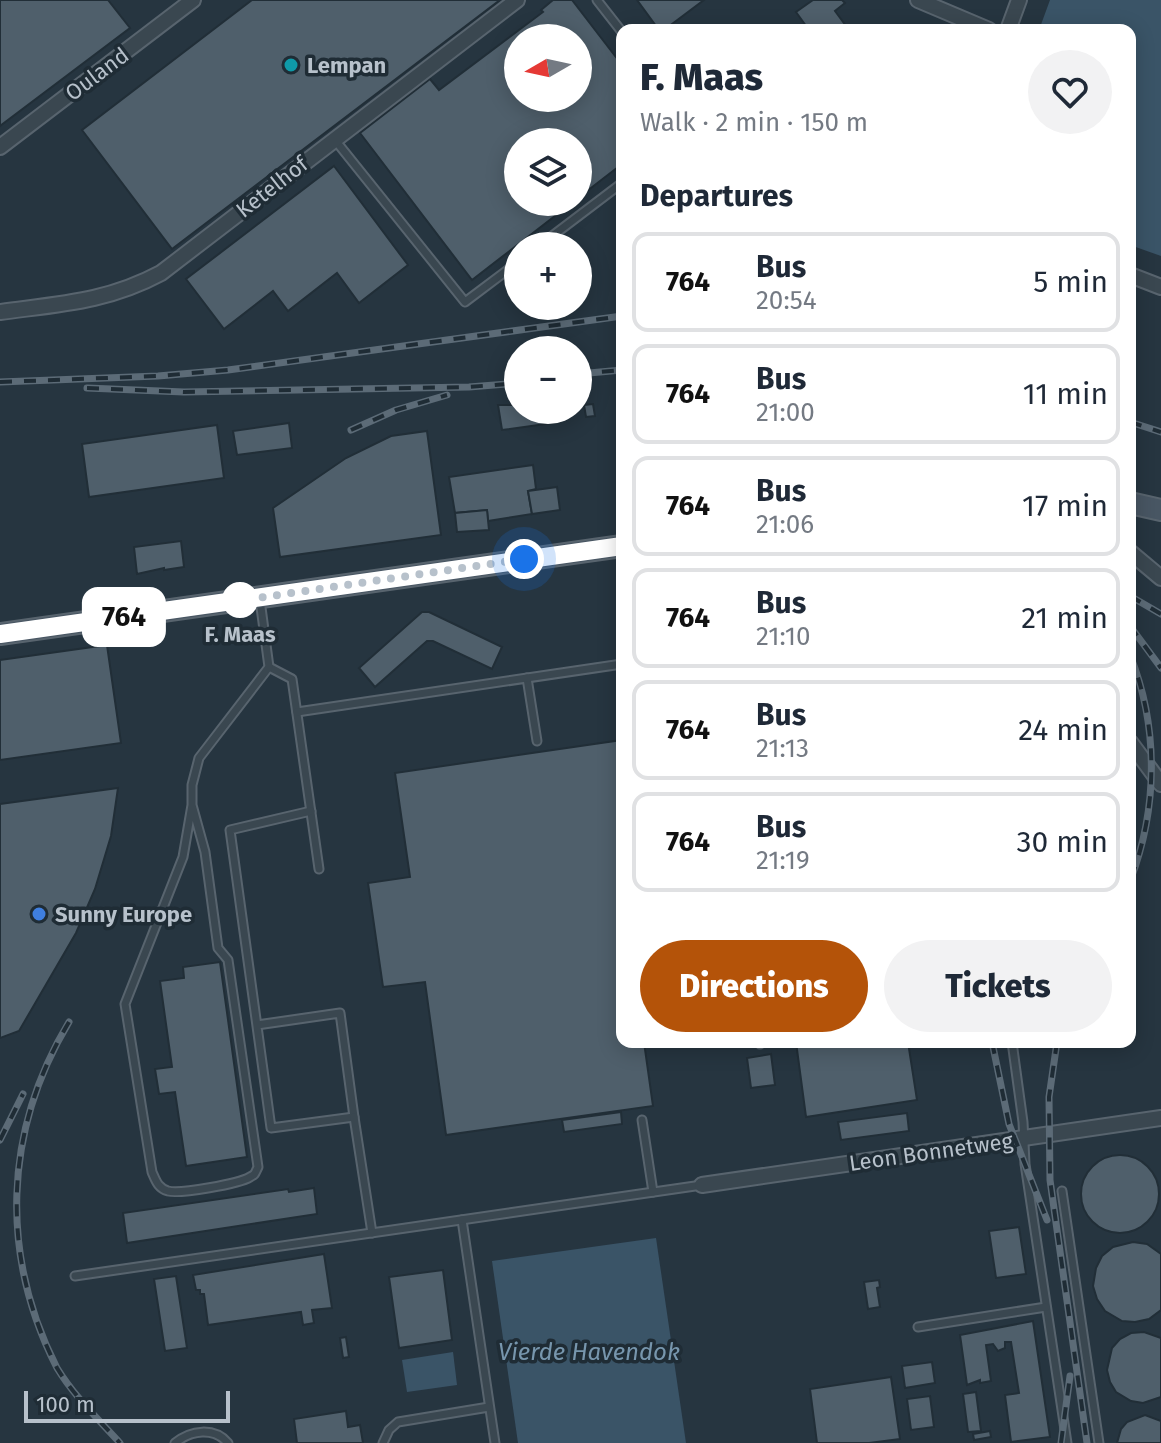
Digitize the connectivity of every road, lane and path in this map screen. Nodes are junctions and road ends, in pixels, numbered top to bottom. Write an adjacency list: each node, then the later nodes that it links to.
1 (193, 0): 10 (street, Ouland)
2 (517, 0): 9 (street, Ketelhof)
3 (597, 0): 6 (lane)
4 (918, 0): 7 (street)
5 (1019, 0): 8 (street)
6 (616, 24)
7 (975, 24)
8 (1010, 24)
9 (335, 140): 13 (lane); 16 (street, Ketelhof)
10 (0, 147)
11 (616, 188): 12 (lane)
12 (557, 232)
13 (504, 273)
14 (1136, 277): 15 (street)
15 (1161, 287)
16 (0, 312)
17 (1136, 504): 18 (main road)
18 (1161, 510)
19 (616, 547): 22 (main road)
20 (1136, 557): 21 (street)
21 (1161, 578)
22 (259, 598): 23 (main road); 25 (lane)
23 (0, 634)
24 (616, 665): 26 (lane)
25 (269, 667): 27 (lane); 31 (lane)
26 (527, 678): 27 (lane); 28 (lane)
27 (297, 712): 32 (lane)
28 (537, 741)
29 (1136, 750): 30 (street)
30 (1161, 784)
31 (192, 805): 31 (lane)
32 (311, 811): 33 (lane); 34 (lane)
33 (319, 869)
34 (257, 1025): 36 (lane); 36 (lane)
35 (1013, 1048): 39 (lane)
36 (354, 1117): 44 (lane)
37 (1161, 1118): 39 (street, Leon Bonnetweg)
38 (642, 1120): 42 (lane)
39 (1024, 1138): 40 (street, Leon Bonnetweg); 46 (lane)
40 (702, 1185): 42 (lane)
41 (1062, 1191): 54 (lane)
42 (653, 1192): 43 (lane)
43 (462, 1220): 44 (lane); 48 (lane)
44 (372, 1233): 45 (lane)
45 (75, 1276)
46 (1046, 1307): 47 (lane); 53 (lane)
47 (918, 1327)
48 (489, 1407): 51 (lane); 52 (lane)
49 (175, 1443): 50 (lane)
50 (228, 1443)
51 (383, 1443)
52 (495, 1443)
53 (1067, 1443)
54 (1099, 1443)

